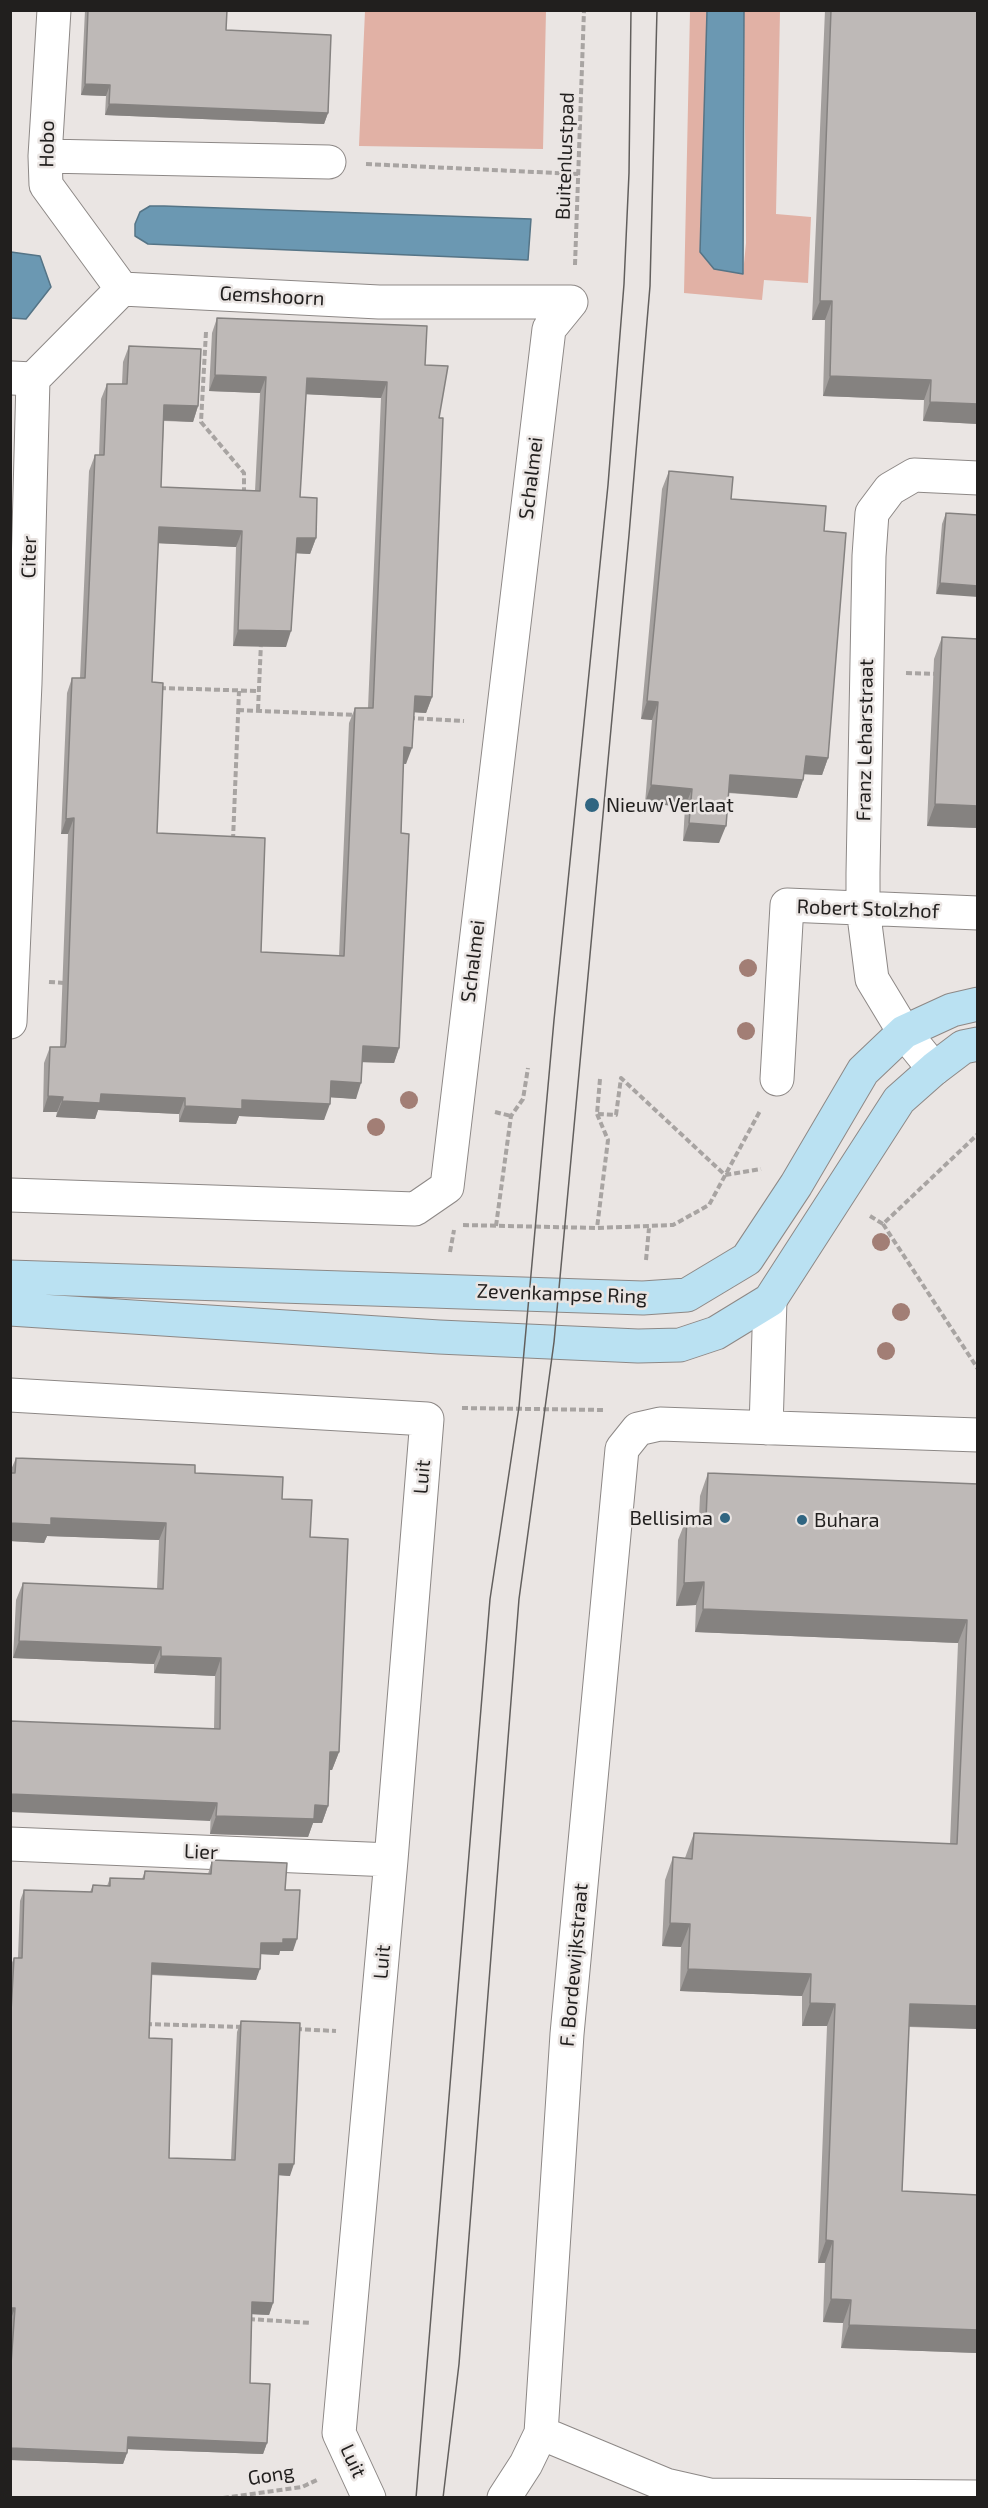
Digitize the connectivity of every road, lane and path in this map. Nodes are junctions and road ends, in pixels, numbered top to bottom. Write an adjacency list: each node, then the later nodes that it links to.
1 (54, 10): 3 (street, Hobo)
2 (584, 10): 5 (path, Buitenlustpad)
3 (45, 156): 4 (street); 6 (street, Hobo)
4 (329, 162): 5 (path)
5 (578, 174): 8 (path, Buitenlustpad)
6 (122, 290): 7 (street, Gemshoorn); 9 (street)
7 (208, 292): 8 (street, Gemshoorn); 11 (path)
8 (571, 302): 22 (street, Schalmei)
9 (22, 378): 23 (street, Citer)
10 (978, 478): 13 (street, Franz Leharstraat)
11 (256, 496)
12 (261, 634): 17 (path)
13 (866, 671): 14 (path); 25 (street, Franz Leharstraat)
14 (944, 675)
15 (156, 688): 16 (path)
16 (239, 691): 17 (path); 18 (path)
17 (259, 691): 19 (path)
18 (238, 710): 19 (path); 24 (path)
19 (258, 710): 20 (path)
20 (362, 716)
21 (397, 717): 22 (path)
22 (501, 722): 37 (street, Schalmei)
23 (16, 751): 27 (street, Citer)
24 (232, 850)
25 (863, 908): 26 (street, Robert Stolzhof); 31 (street, Franz Leharstraat); 35 (street, Robert Stolzhof)
26 (978, 913)
27 (12, 980): 28 (path); 30 (street, Citer)
28 (71, 983)
29 (978, 1004): 31 (street, Zevenkampse Ring)
30 (10, 1022)
31 (904, 1032): 34 (street, Franz Leharstraat); 42 (street, Zevenkampse Ring)
32 (978, 1044): 34 (street)
33 (528, 1068): 40 (path)
34 (933, 1069): 43 (street)
35 (777, 1079): 41 (path)
36 (597, 1114): 41 (path)
37 (10, 1195)
38 (883, 1224): 45 (path)
39 (455, 1225): 40 (path)
40 (496, 1226): 41 (path)
41 (597, 1228)
42 (10, 1277)
43 (770, 1300): 44 (street); 49 (street)
44 (10, 1309)
45 (978, 1369)
46 (10, 1395): 48 (street)
47 (605, 1410): 48 (path)
48 (427, 1419): 52 (street, Luit)
49 (766, 1428): 50 (street); 59 (street, F. Bordewijkstraat)
50 (978, 1435)
51 (10, 1845): 52 (street, Lier)
52 (391, 1860): 56 (street, Luit)
53 (140, 2024): 54 (path)
54 (245, 2027)
55 (292, 2029): 56 (path)
56 (376, 2034): 58 (street, Luit)
57 (245, 2319): 58 (path)
58 (349, 2327): 60 (street, Luit)
59 (541, 2433): 61 (street); 64 (street, F. Bordewijkstraat)
60 (355, 2463): 62 (path, Gong); 63 (street, Luit)
61 (978, 2497)
62 (223, 2498)
63 (369, 2498)
64 (504, 2498)

